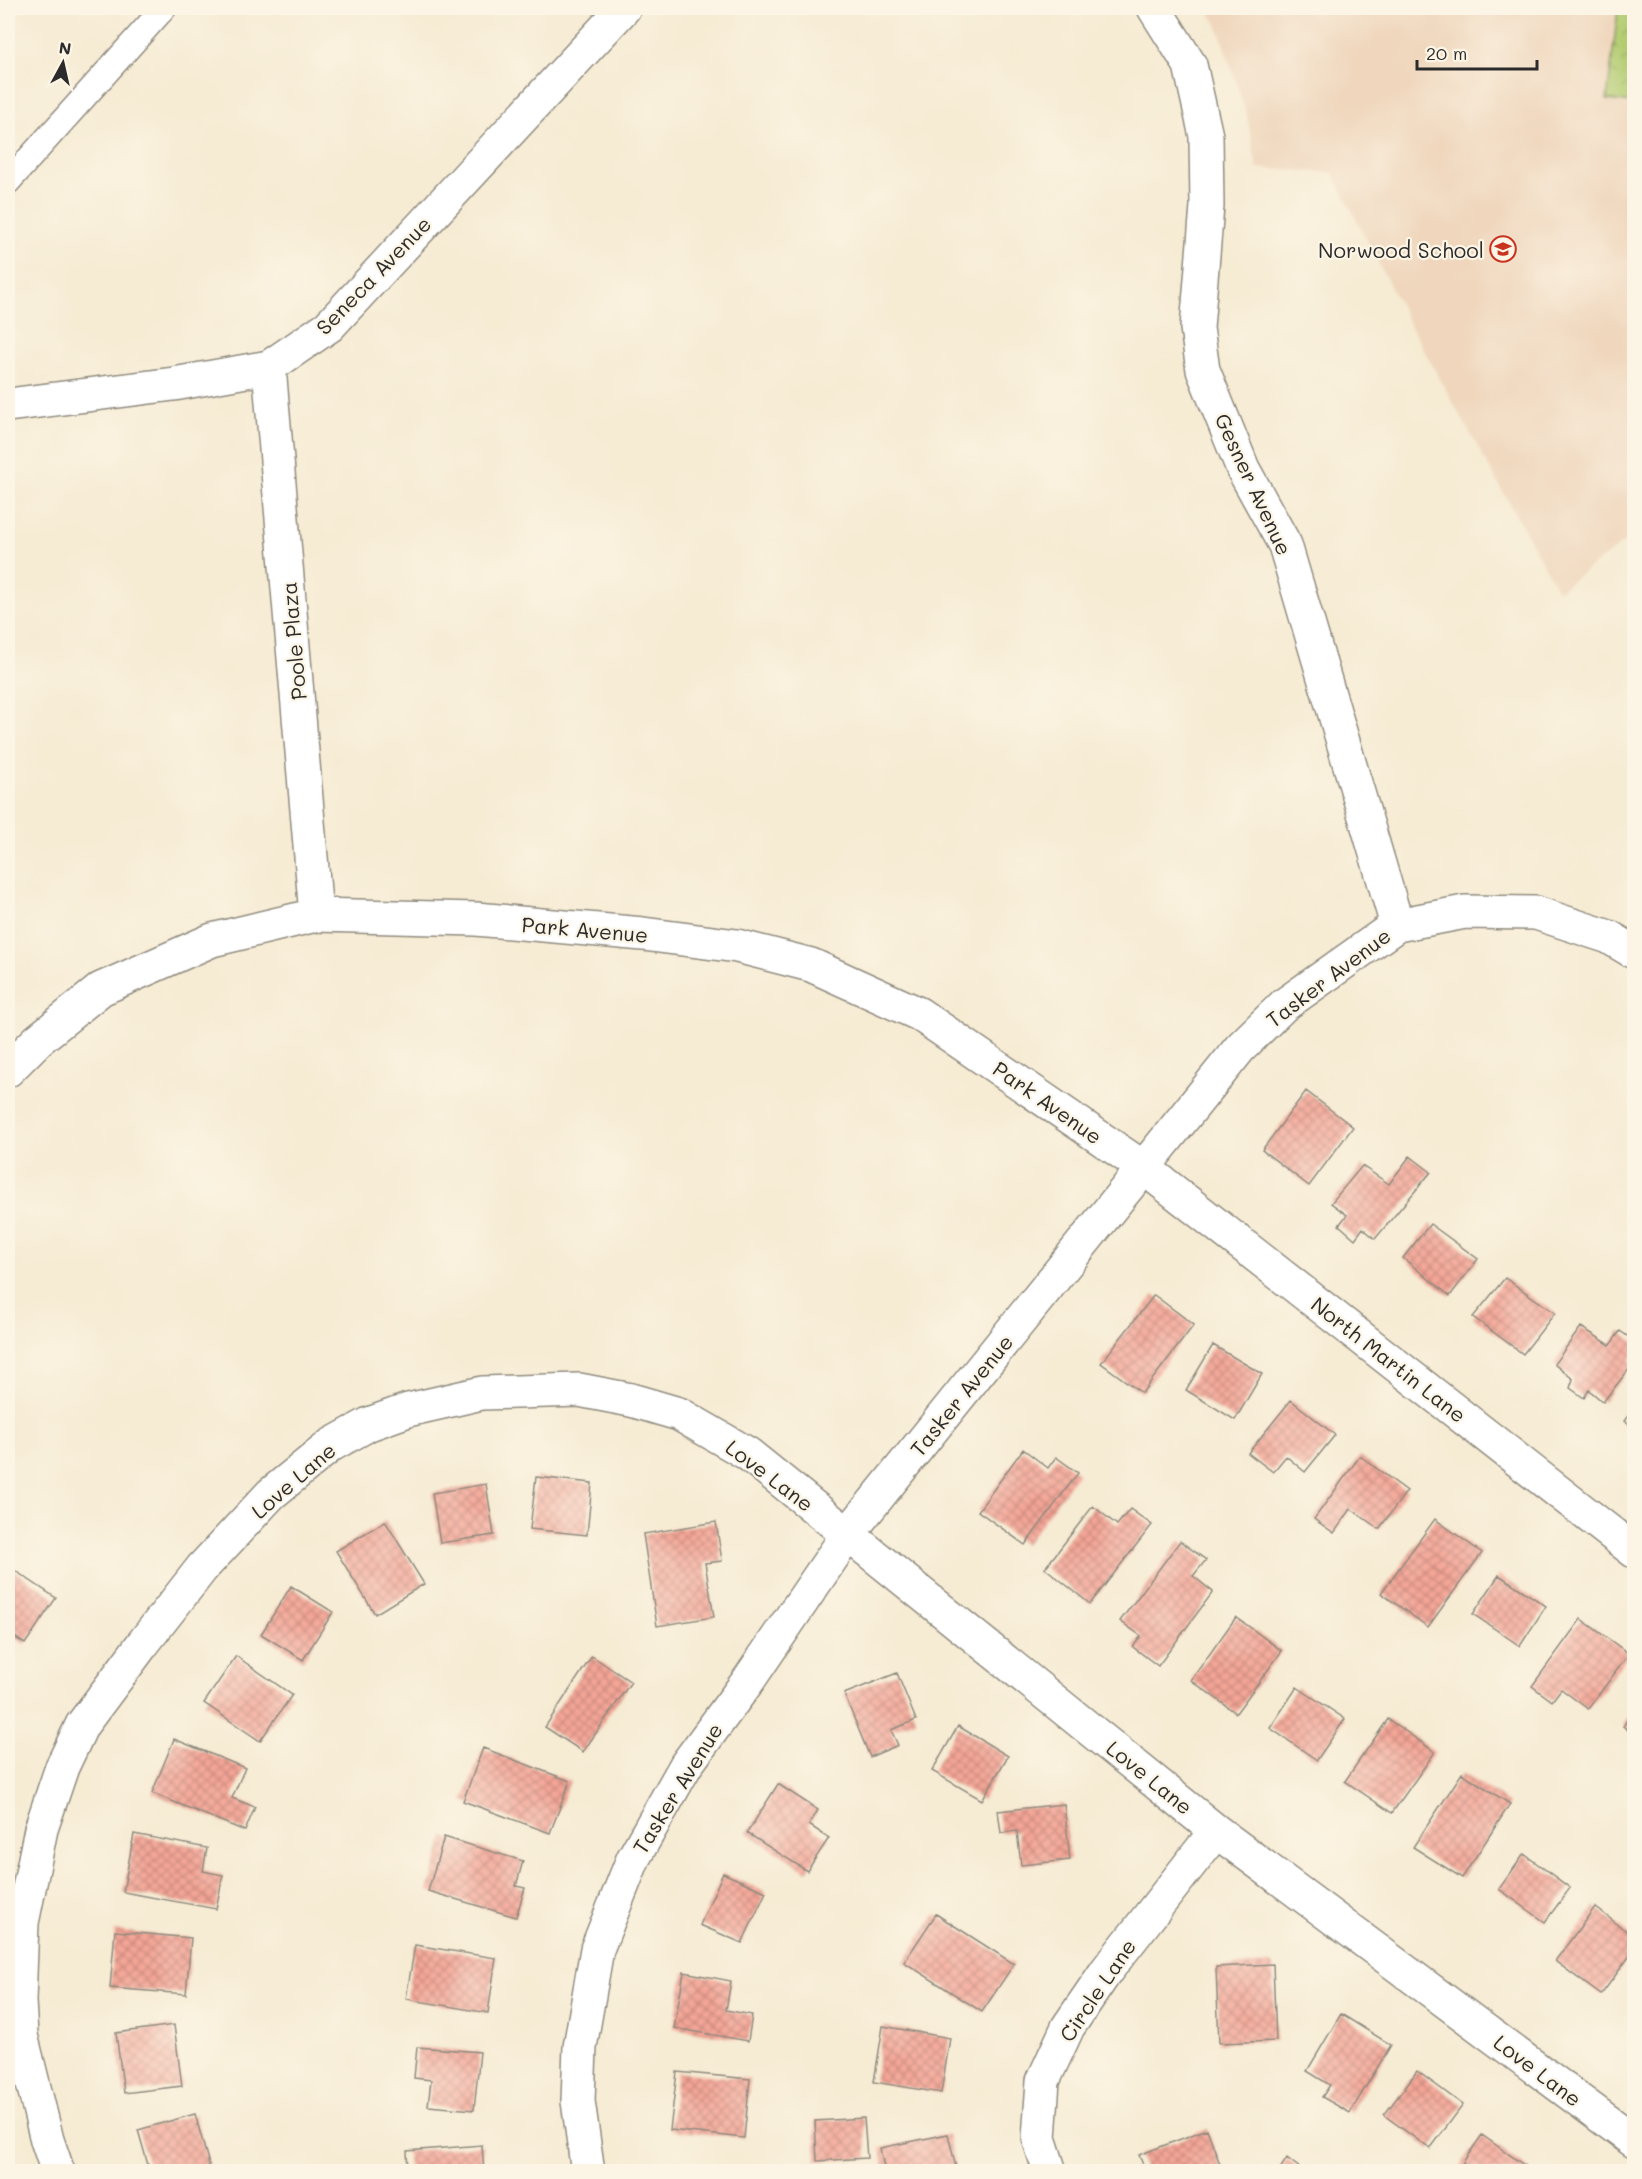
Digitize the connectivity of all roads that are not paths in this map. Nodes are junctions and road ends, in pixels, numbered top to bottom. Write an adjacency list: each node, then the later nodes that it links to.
1 (164, 8): 4 (lane)
2 (624, 8): 5 (street, Seneca Avenue)
3 (1154, 8): 8 (street, Gesner Avenue)
4 (8, 182)
5 (269, 367): 6 (street, Seneca Avenue); 7 (street, Poole Plaza)
6 (8, 405)
7 (316, 915): 10 (street, Park Avenue); 11 (street, Park Avenue)
8 (1397, 925): 9 (street, Tasker Avenue); 11 (street, Tasker Avenue)
9 (1635, 952)
10 (8, 1070)
11 (1144, 1168): 12 (street, Tasker Avenue); 13 (street, North Martin Lane)
12 (848, 1534): 14 (street, Love Lane); 16 (street, Love Lane); 17 (street, Tasker Avenue)
13 (1635, 1551)
14 (1216, 1831): 15 (street, Love Lane); 18 (street, Circle Lane)
15 (1635, 2141)
16 (58, 2172)
17 (588, 2172)
18 (1050, 2172)

